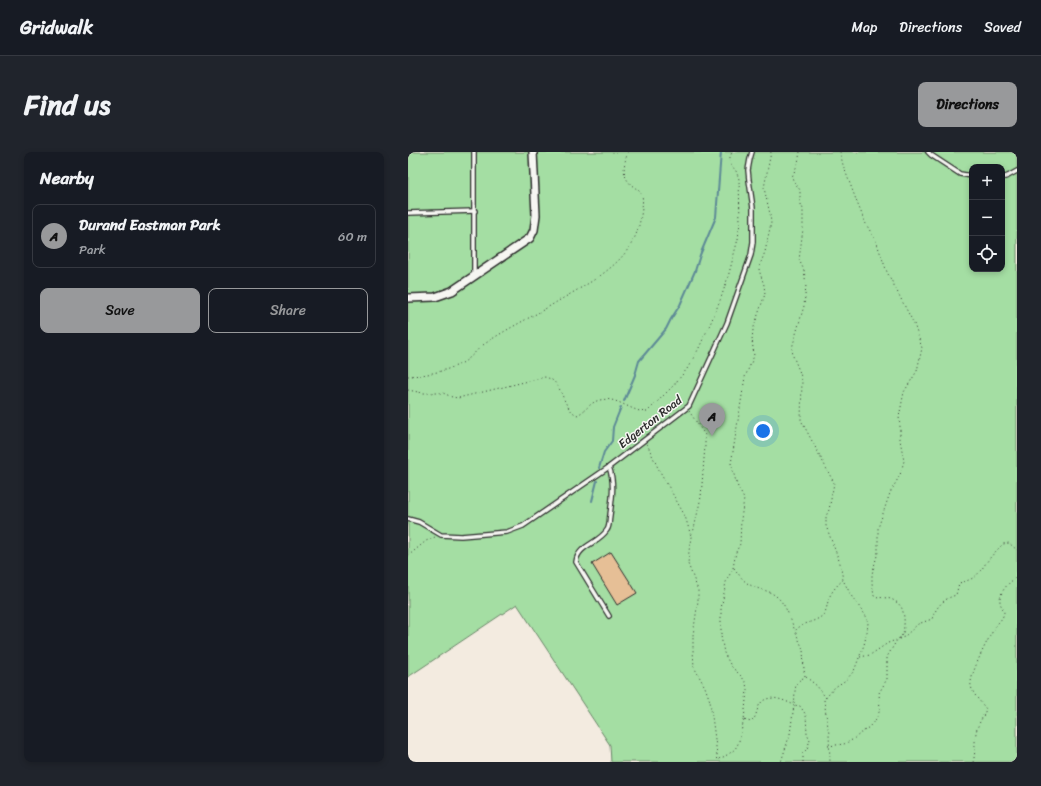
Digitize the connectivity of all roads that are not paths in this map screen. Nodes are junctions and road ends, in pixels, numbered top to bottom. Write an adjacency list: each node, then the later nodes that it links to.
1 (474, 152): 8 (lane)
2 (533, 152): 10 (street)
3 (752, 152): 12 (lane, Edgerton Road)
4 (928, 152): 6 (lane)
5 (1017, 171): 7 (lane)
6 (969, 176)
7 (1005, 177)
8 (475, 211): 9 (lane); 10 (lane)
9 (408, 213)
10 (474, 275): 11 (street)
11 (408, 298)
12 (609, 467): 13 (lane, Edgerton Road); 14 (lane)
13 (408, 519)
14 (609, 616)

